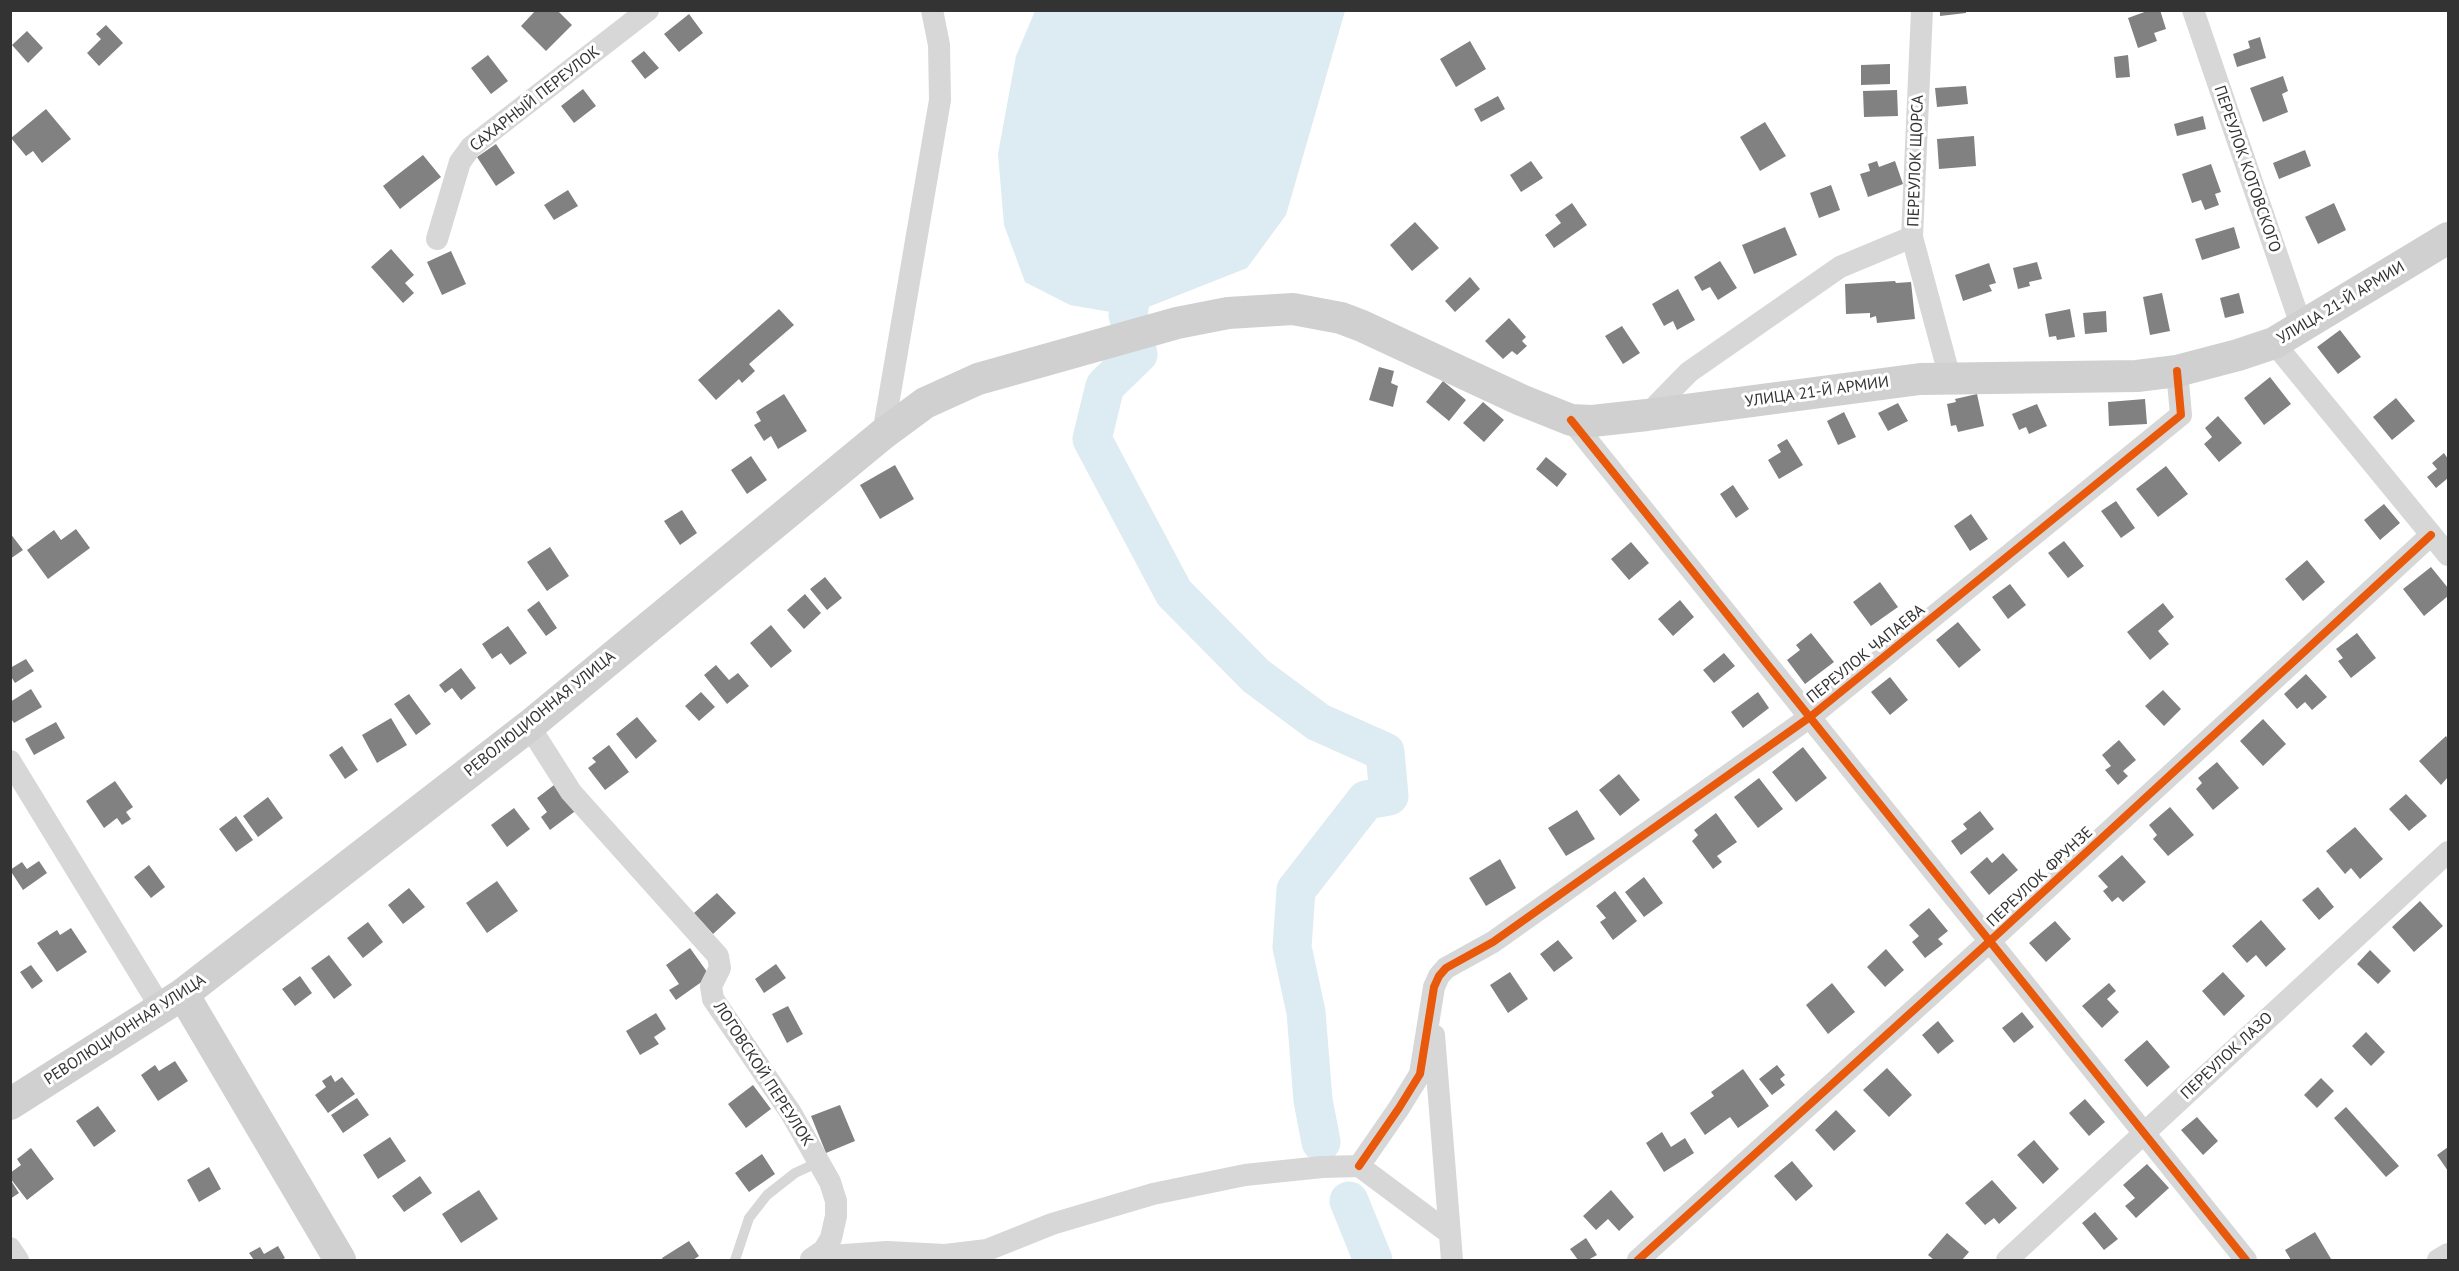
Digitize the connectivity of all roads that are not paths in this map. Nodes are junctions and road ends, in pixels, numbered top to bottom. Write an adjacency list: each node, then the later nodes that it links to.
1 (648, 10): 7 (street, САХАРНЫЙ ПЕРЕУЛОК)
2 (932, 10): 15 (street)
3 (1922, 10): 5 (street, ПЕРЕУЛОК ЩОРСА)
4 (2193, 10): 8 (street, ПЕРЕУЛОК КОТОВСКОГО)
5 (1912, 237): 12 (street, ПЕРЕУЛОК ЩОРСА); 13 (street)
6 (2448, 238): 8 (main road, УЛИЦА 21-Й АРМИИ)
7 (437, 239)
8 (2302, 328): 9 (main road, УЛИЦА 21-Й АРМИИ)
9 (2274, 343): 11 (main road, УЛИЦА 21-Й АРМИИ); 16 (street)
10 (1079, 349): 14 (main road, УЛИЦА 21-Й АРМИИ); 15 (main road, РЕВОЛЮЦИОННАЯ УЛИЦА)
11 (2177, 371): 12 (main road, УЛИЦА 21-Й АРМИИ); 18 (street, ПЕРЕУЛОК ЧАПАЕВА)
12 (1950, 378): 13 (main road, УЛИЦА 21-Й АРМИИ)
13 (1647, 415): 14 (main road, УЛИЦА 21-Й АРМИИ)
14 (1571, 420): 18 (street)
15 (883, 434): 19 (main road, РЕВОЛЮЦИОННАЯ УЛИЦА)
16 (2431, 535): 17 (street); 22 (street, ПЕРЕУЛОК ФРУНЗЕ)
17 (2448, 555)
18 (1810, 717): 22 (street); 24 (street, ПЕРЕУЛОК ЧАПАЕВА)
19 (529, 726): 23 (main road, РЕВОЛЮЦИОННАЯ УЛИЦА); 27 (street, ЛОГОВСКОЙ ПЕРЕУЛОК)
20 (10, 761): 23 (street)
21 (2448, 852): 26 (street, ПЕРЕУЛОК ЛАЗО)
22 (1990, 941): 26 (street); 37 (street, ПЕРЕУЛОК ФРУНЗЕ)
23 (172, 1001): 25 (main road, РЕВОЛЮЦИОННАЯ УЛИЦА); 34 (main road)
24 (1431, 1016): 28 (street); 29 (street)
25 (10, 1104)
26 (2144, 1133): 38 (street, ПЕРЕУЛОК ЛАЗО); 39 (street)
27 (819, 1162): 32 (street, ЛОГОВСКОЙ ПЕРЕУЛОК); 35 (lane)
28 (1359, 1166): 29 (street); 32 (street)
29 (1449, 1233): 36 (street)
30 (10, 1248): 33 (street)
31 (2448, 1254): 40 (street)
32 (812, 1258)
33 (18, 1260)
34 (340, 1260)
35 (735, 1260)
36 (1452, 1260)
37 (1638, 1260)
38 (2007, 1260)
39 (2247, 1260)
40 (2438, 1260)

